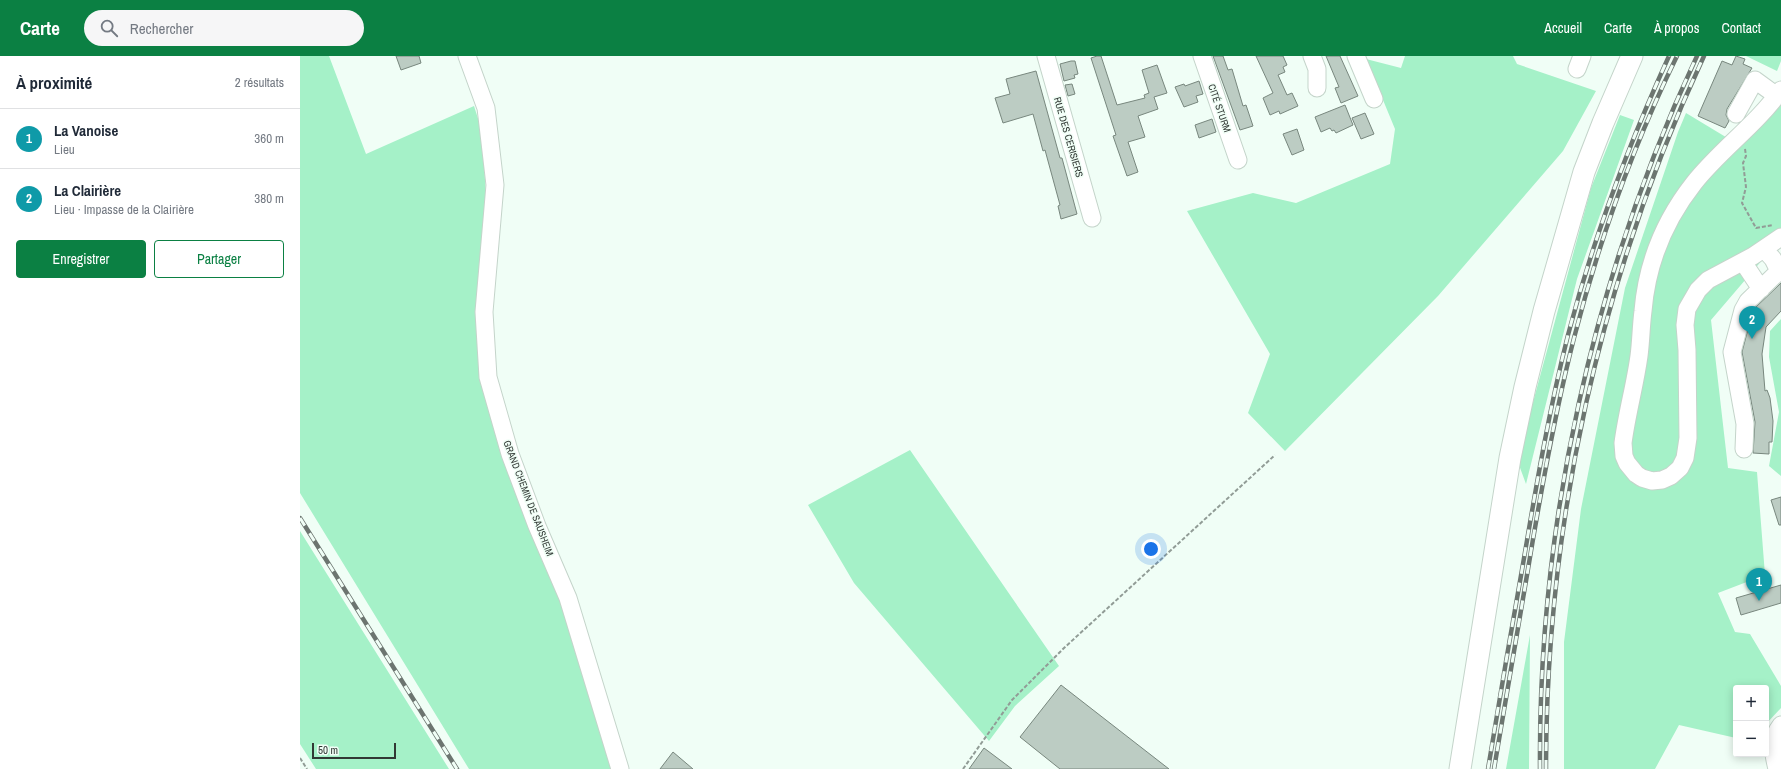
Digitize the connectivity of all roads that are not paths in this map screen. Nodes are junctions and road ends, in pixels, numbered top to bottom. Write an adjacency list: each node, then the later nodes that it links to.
1 (467, 56): 19 (street, GRAND CHEMIN DE SAUSHEIM)
2 (1046, 56): 12 (street, RUE DES CERISIERS)
3 (1202, 56): 11 (street, CITÉ STURM)
4 (1312, 56): 7 (street)
5 (1356, 56): 9 (street)
6 (1632, 56): 20 (main road)
7 (1317, 88)
8 (1779, 93): 10 (street); 15 (street)
9 (1374, 99)
10 (1736, 114)
11 (1238, 160)
12 (1092, 218)
13 (1779, 231): 14 (street)
14 (1772, 251): 15 (street); 16 (street)
15 (1745, 264): 16 (street)
16 (1761, 289): 17 (street)
17 (1744, 449)
18 (1781, 725): 21 (street)
19 (620, 769)
20 (1460, 769)
21 (1777, 769)

